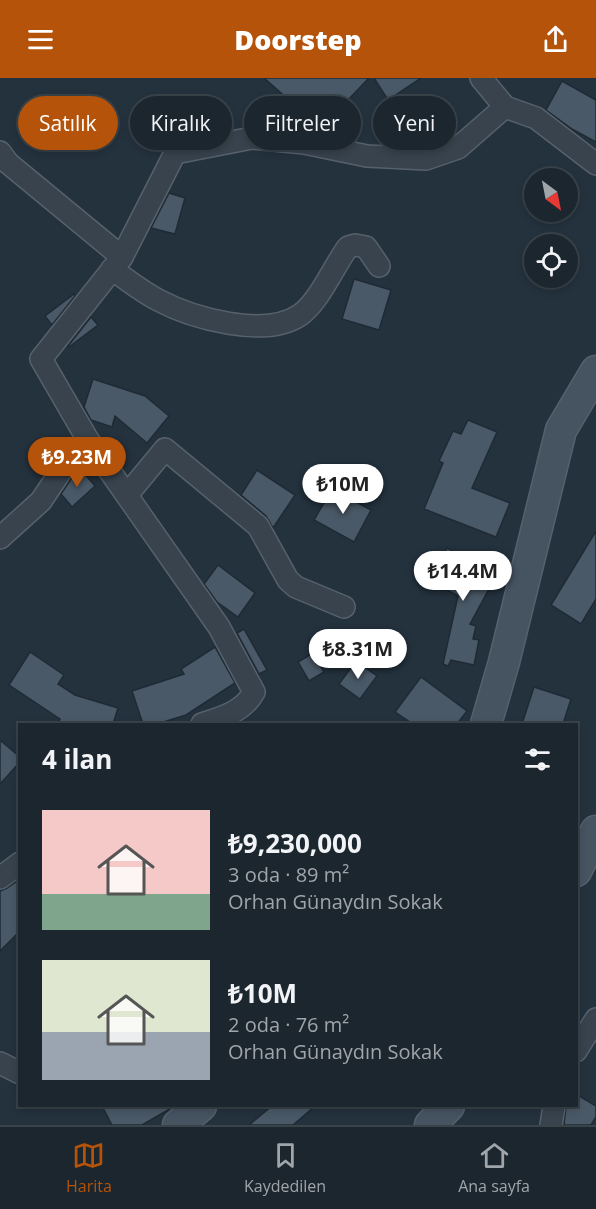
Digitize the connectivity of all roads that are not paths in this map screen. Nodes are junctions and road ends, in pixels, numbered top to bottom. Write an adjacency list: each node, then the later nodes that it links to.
1 (481, 78): 2 (street)
2 (505, 107): 4 (street); 5 (street)
3 (0, 152): 5 (street)
4 (596, 164)
5 (117, 263): 6 (street); 8 (street)
6 (379, 266)
7 (596, 371): 13 (main road)
8 (88, 440): 9 (street); 10 (street)
9 (127, 495): 11 (street); 12 (street)
10 (0, 538)
11 (344, 607)
12 (205, 723)
13 (486, 723)
14 (596, 831): 16 (main road)
15 (18, 864): 17 (street)
16 (578, 867)
17 (0, 878)
18 (596, 1019): 19 (street)
19 (578, 1048)
20 (0, 1063): 21 (street)
21 (18, 1071)
22 (200, 1107): 25 (main road)
23 (448, 1107): 26 (main road)
24 (554, 1107): 27 (street)
25 (178, 1125)
26 (430, 1125)
27 (551, 1125)

